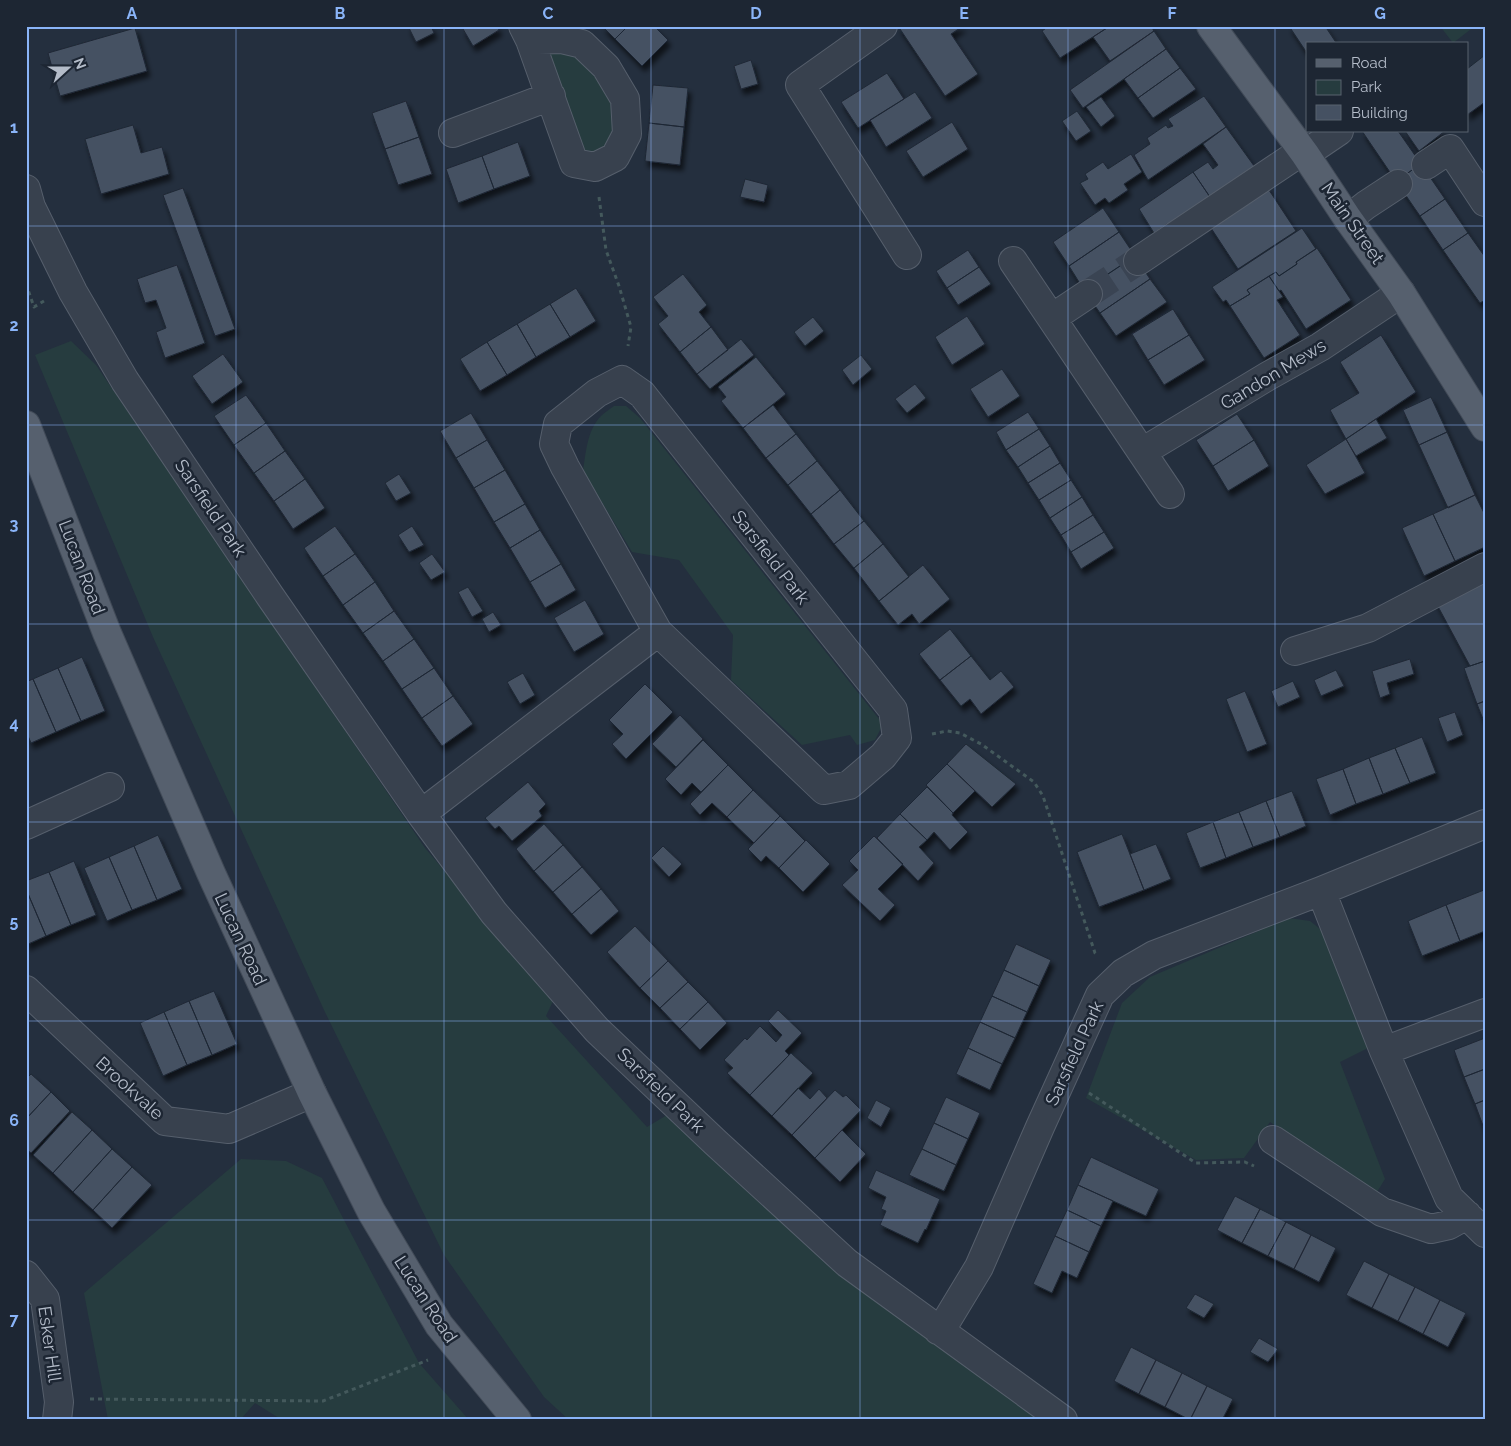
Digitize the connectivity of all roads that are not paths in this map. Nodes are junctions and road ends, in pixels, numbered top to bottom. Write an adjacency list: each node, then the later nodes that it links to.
1 (883, 26): 13 (street)
2 (1210, 26): 7 (main road, Main Street)
3 (526, 33): 4 (street); 4 (street)
4 (551, 96): 6 (street)
5 (1337, 132): 7 (street)
6 (453, 133)
7 (1304, 153): 12 (main road, Main Street); 14 (street)
8 (1426, 166): 11 (street)
9 (1398, 184): 12 (street)
10 (26, 189): 27 (street, Sarsfield Park)
11 (1485, 202)
12 (1348, 219): 16 (main road, Main Street)
13 (907, 255)
14 (1138, 260)
15 (1013, 261): 18 (street)
16 (1402, 293): 20 (main road, Main Street); 21 (street, Gandon Mews)
17 (1088, 294): 18 (street)
18 (1052, 318): 21 (street)
19 (26, 425): 34 (main road, Lucan Road)
20 (1485, 427)
21 (1142, 452): 22 (street)
22 (1170, 494)
23 (1485, 567): 25 (street)
24 (658, 632): 24 (street, Sarsfield Park); 27 (street)
25 (1295, 651)
26 (110, 786): 29 (street)
27 (420, 814): 38 (street, Sarsfield Park)
28 (1485, 824): 30 (street, Sarsfield Park)
29 (26, 825)
30 (1321, 891): 33 (street); 38 (street, Sarsfield Park)
31 (26, 990): 34 (street, Brookvale)
32 (1485, 1013): 33 (street)
33 (1384, 1052): 36 (street)
34 (312, 1093): 40 (main road, Lucan Road)
35 (1273, 1140): 36 (street)
36 (1476, 1224)
37 (26, 1275): 39 (street, Esker Hill)
38 (938, 1330): 41 (street, Sarsfield Park)
39 (57, 1420)
40 (517, 1420)
41 (1063, 1420)

